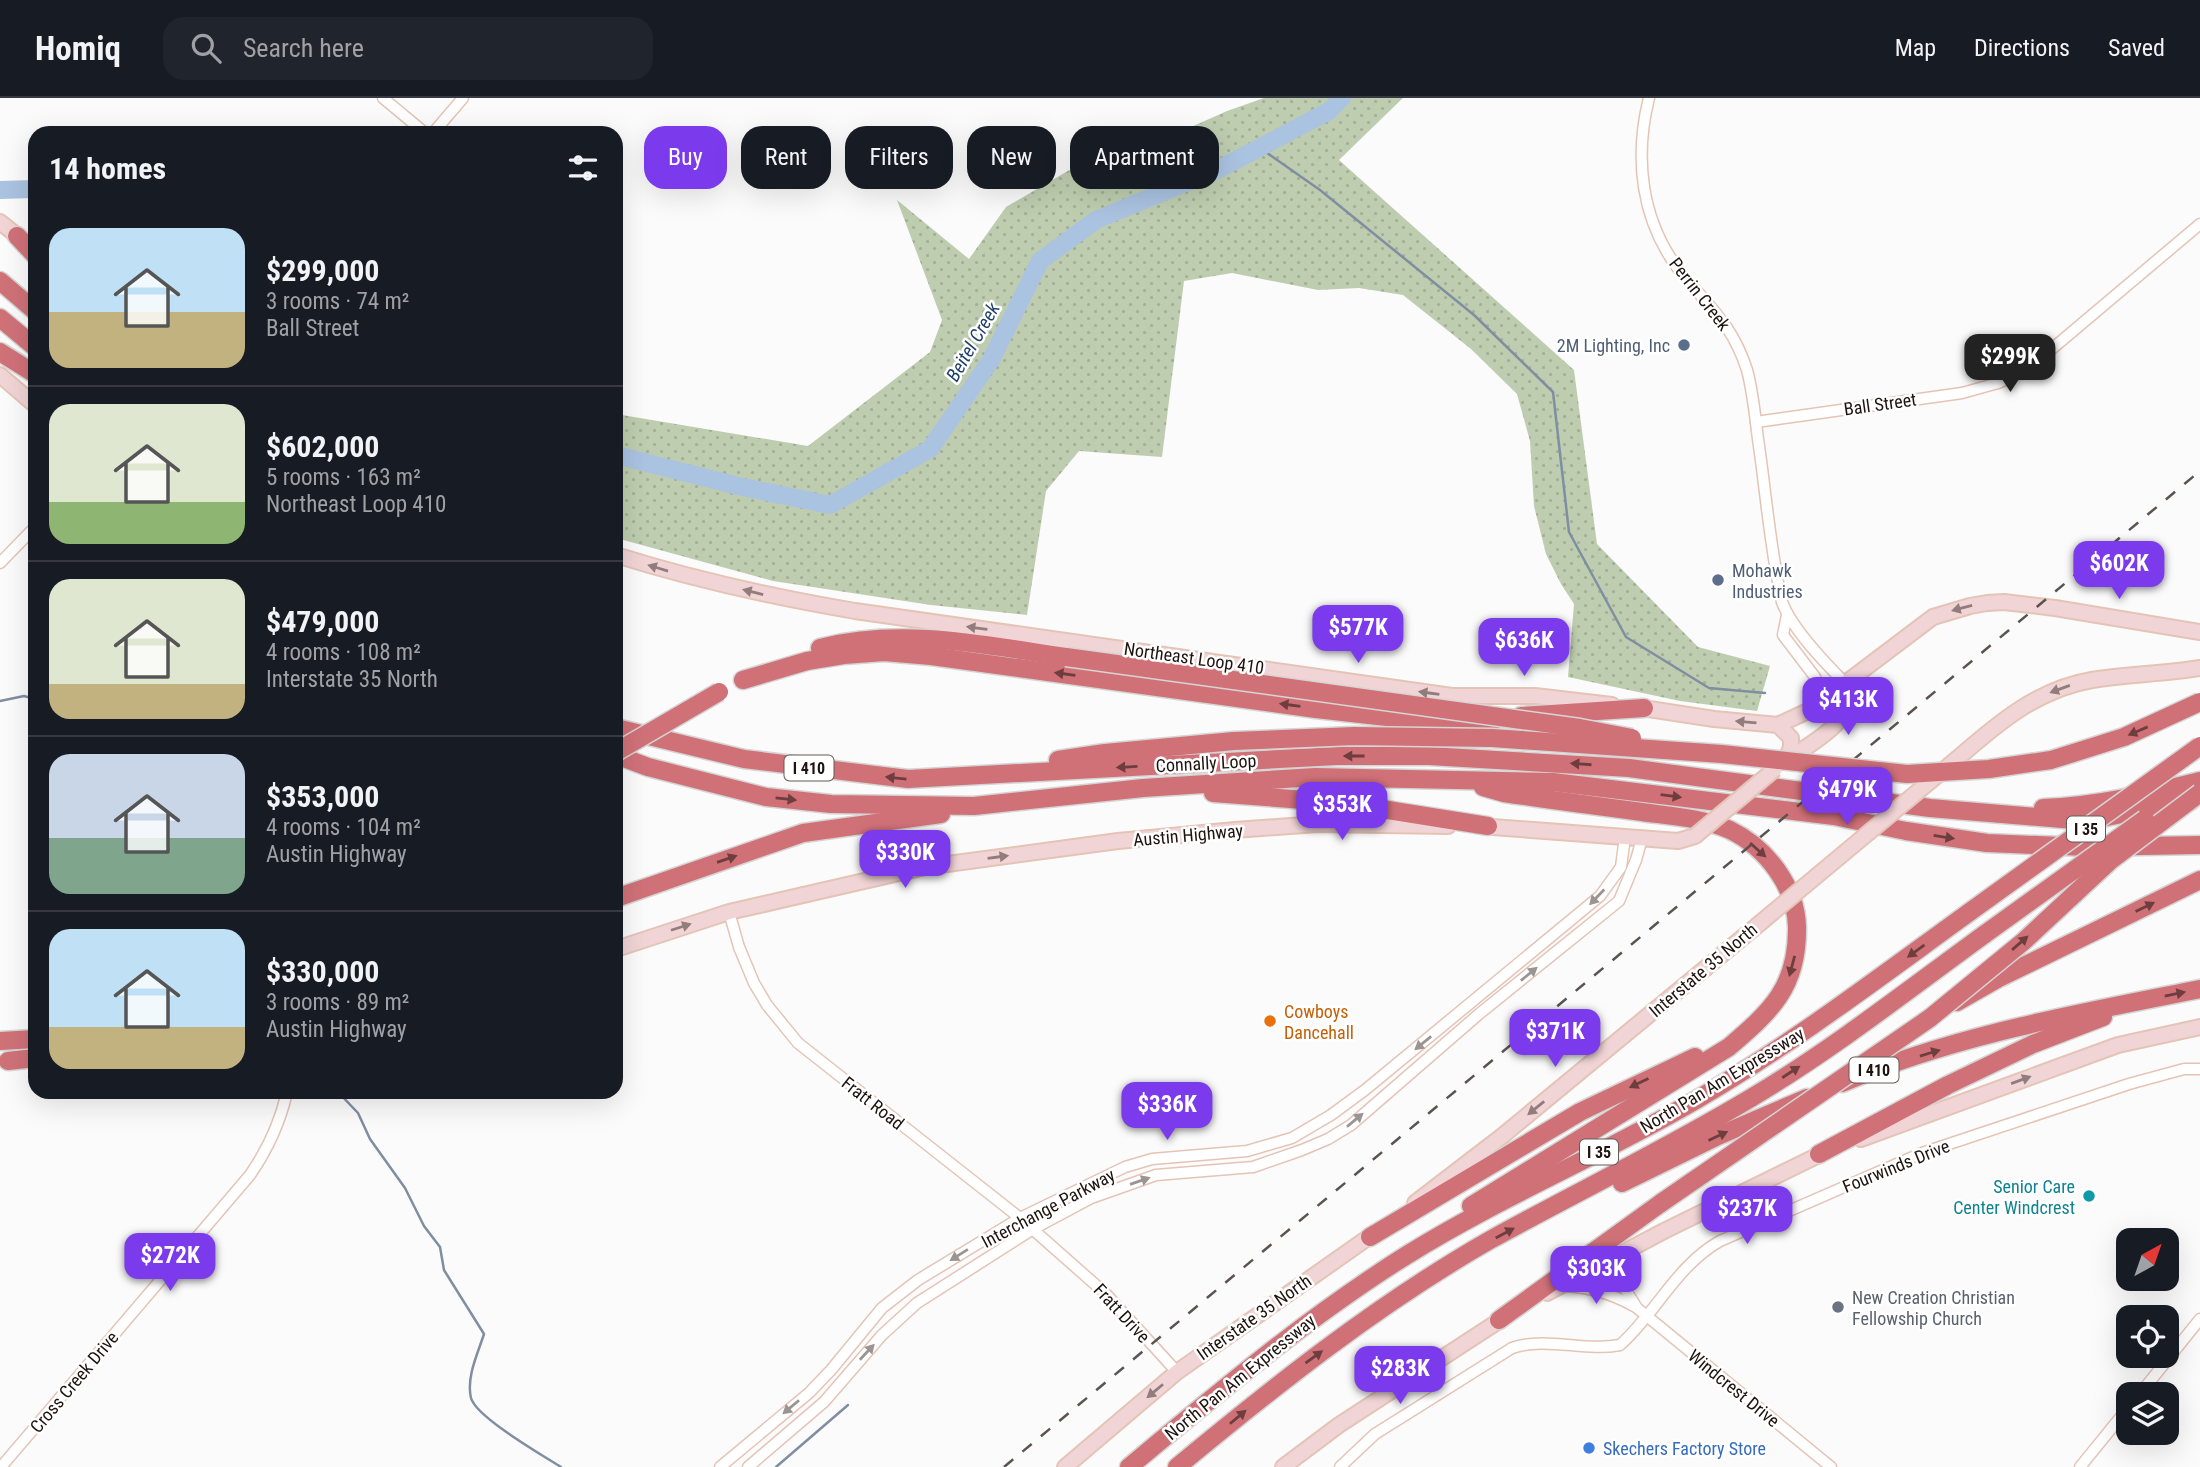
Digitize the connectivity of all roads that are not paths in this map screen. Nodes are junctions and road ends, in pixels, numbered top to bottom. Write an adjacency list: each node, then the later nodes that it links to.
1 (383, 98): 4 (street)
2 (463, 98): 5 (street)
3 (1649, 98): 19 (street, Perrin Creek)
4 (417, 126)
5 (439, 126)
6 (0, 222): 8 (main road)
7 (2200, 224): 19 (street, Ball Street)
8 (17, 236): 9 (main road); 10 (highway)
9 (28, 243)
10 (28, 248)
11 (0, 281): 12 (highway)
12 (28, 305)
13 (0, 318): 14 (highway)
14 (28, 341)
15 (0, 352): 16 (highway)
16 (28, 370)
17 (0, 375): 18 (main road)
18 (28, 399)
19 (1756, 422): 23 (street, Perrin Creek)
20 (28, 534): 22 (street)
21 (623, 557): 29 (main road, Northeast Loop 410, one-way to 21)
22 (0, 563)
23 (1787, 615): 27 (street, Perrin Creek); 30 (street, Perrin Creek)
24 (2200, 632): 27 (main road, one-way to 27)
25 (2200, 668): 73 (main road, Interstate 35 North, one-way to 73, bridge)
26 (743, 680): 31 (highway, one-way to 26); 35 (highway, bridge); 36 (highway, bridge)
27 (1846, 684): 30 (main road); 38 (main road, Austin Highway)
28 (2200, 702): 36 (highway, one-way to 36, bridge)
29 (1644, 708): 31 (highway); 32 (main road, Northeast Loop 410, one-way to 29)
30 (1810, 710): 32 (main road)
31 (1431, 722): 44 (highway)
32 (1778, 725): 38 (main road)
33 (623, 730): 39 (highway, Connally Loop / I 410, one-way to 33)
34 (2200, 746): 74 (highway, North Pan Am Expressway / I 35, one-way to 74, bridge)
35 (623, 750)
36 (1722, 754): 39 (highway, bridge)
37 (623, 757): 45 (highway, Connally Loop / I 410, one-way to 45)
38 (1780, 765): 49 (main road, Austin Highway, bridge)
39 (964, 775): 44 (highway, Connally Loop / I 410, one-way to 39)
40 (1456, 780): 42 (highway, Connally Loop / I 410); 51 (highway, one-way to 51); 59 (highway, I 410, one-way to 59)
41 (2200, 780): 46 (highway); 70 (highway, North Pan Am Expressway / I 35, one-way to 41, bridge)
42 (1143, 788): 45 (highway, Connally Loop / I 410); 47 (highway)
43 (2200, 795): 46 (highway, I 410); 60 (highway, one-way to 43, bridge)
44 (1868, 800): 46 (highway, Connally Loop / I 410)
45 (1003, 803): 54 (highway, one-way to 45)
46 (1966, 810)
47 (1488, 826): 48 (main road, Austin Highway); 55 (main road, Austin Highway, one-way to 47)
48 (1625, 837): 49 (main road, Austin Highway); 71 (street, Interchange Parkway, one-way to 71)
49 (1642, 838): 72 (street, Interchange Parkway, one-way to 49)
50 (2200, 839): 51 (highway)
51 (2155, 845): 52 (highway)
52 (2200, 845)
53 (2200, 880): 60 (highway, one-way to 53, bridge)
54 (623, 896)
55 (729, 912): 56 (main road, Austin Highway, one-way to 55); 71 (street, Fratt Road)
56 (623, 947)
57 (2200, 989): 58 (highway, I 410, one-way to 57)
58 (2147, 1000): 69 (highway); 70 (highway, I 410, one-way to 58)
59 (1765, 1017): 73 (highway, one-way to 73); 74 (highway, I 410)
60 (1930, 1018): 80 (highway, bridge)
61 (2200, 1027): 69 (main road, one-way to 61)
62 (28, 1032): 64 (main road)
63 (28, 1039): 64 (highway)
64 (0, 1040)
65 (28, 1060): 66 (highway)
66 (8, 1061)
67 (2200, 1069): 79 (street, Fourwinds Drive)
68 (284, 1099): 86 (street, Cross Creek Drive)
69 (1819, 1154): 75 (main road)
70 (1566, 1200): 91 (highway, North Pan Am Expressway, one-way to 70)
71 (1020, 1217): 72 (street, Fratt Road); 87 (street, Interchange Parkway, one-way to 87)
72 (1033, 1229): 76 (street, Fratt Road); 88 (street, Interchange Parkway, one-way to 72)
73 (1370, 1237): 82 (main road, Interstate 35 North)
74 (1409, 1254): 90 (highway, North Pan Am Expressway / I 35)
75 (1619, 1254): 77 (main road); 78 (street, Windcrest Drive)
76 (1065, 1257): 82 (street, Fratt Drive)
77 (1560, 1286): 78 (street, Windcrest Drive); 80 (main road)
78 (1637, 1308): 79 (street, Windcrest Drive)
79 (1647, 1316): 85 (street, Windcrest Drive); 93 (street, Fourwinds Drive)
80 (1499, 1320): 92 (main road)
81 (2199, 1323): 83 (street)
82 (1177, 1372): 89 (main road, Interstate 35 North, one-way to 89)
83 (2150, 1382)
84 (2116, 1423): 94 (street)
85 (1826, 1466)
86 (1, 1467)
87 (720, 1467)
88 (748, 1467)
89 (1065, 1467)
90 (1129, 1467)
91 (1177, 1467)
92 (1283, 1467)
93 (1340, 1467)
94 (2081, 1467)

